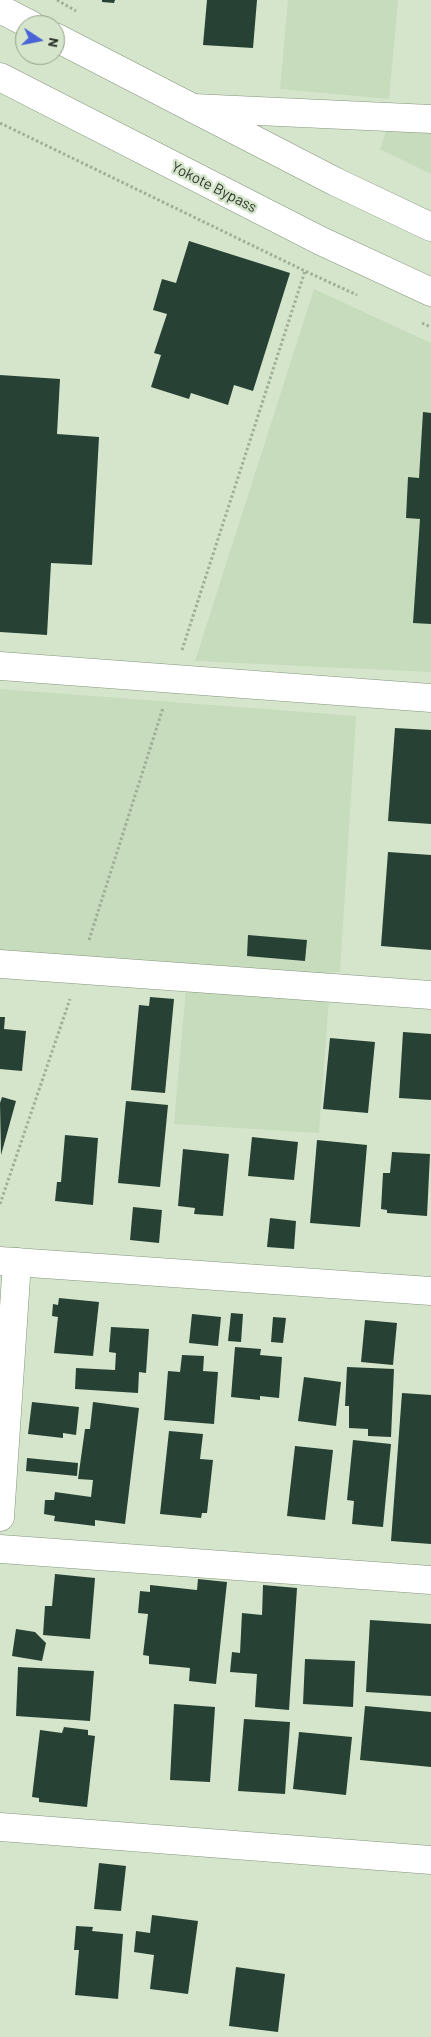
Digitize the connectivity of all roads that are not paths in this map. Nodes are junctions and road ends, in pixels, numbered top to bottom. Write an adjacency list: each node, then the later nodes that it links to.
1 (0, 9): 2 (main road)
2 (15, 17)
3 (65, 42): 5 (main road)
4 (0, 77): 8 (main road, Yokote Bypass)
5 (193, 108): 6 (main road); 7 (main road)
6 (431, 119)
7 (431, 227)
8 (431, 292)
9 (0, 666): 10 (main road)
10 (431, 698)
11 (0, 964): 12 (main road)
12 (431, 995)
13 (8, 1262): 14 (main road); 15 (main road)
14 (431, 1291)
15 (0, 1517)
16 (0, 1549): 17 (main road)
17 (431, 1580)
18 (0, 1827): 19 (main road)
19 (431, 1860)

